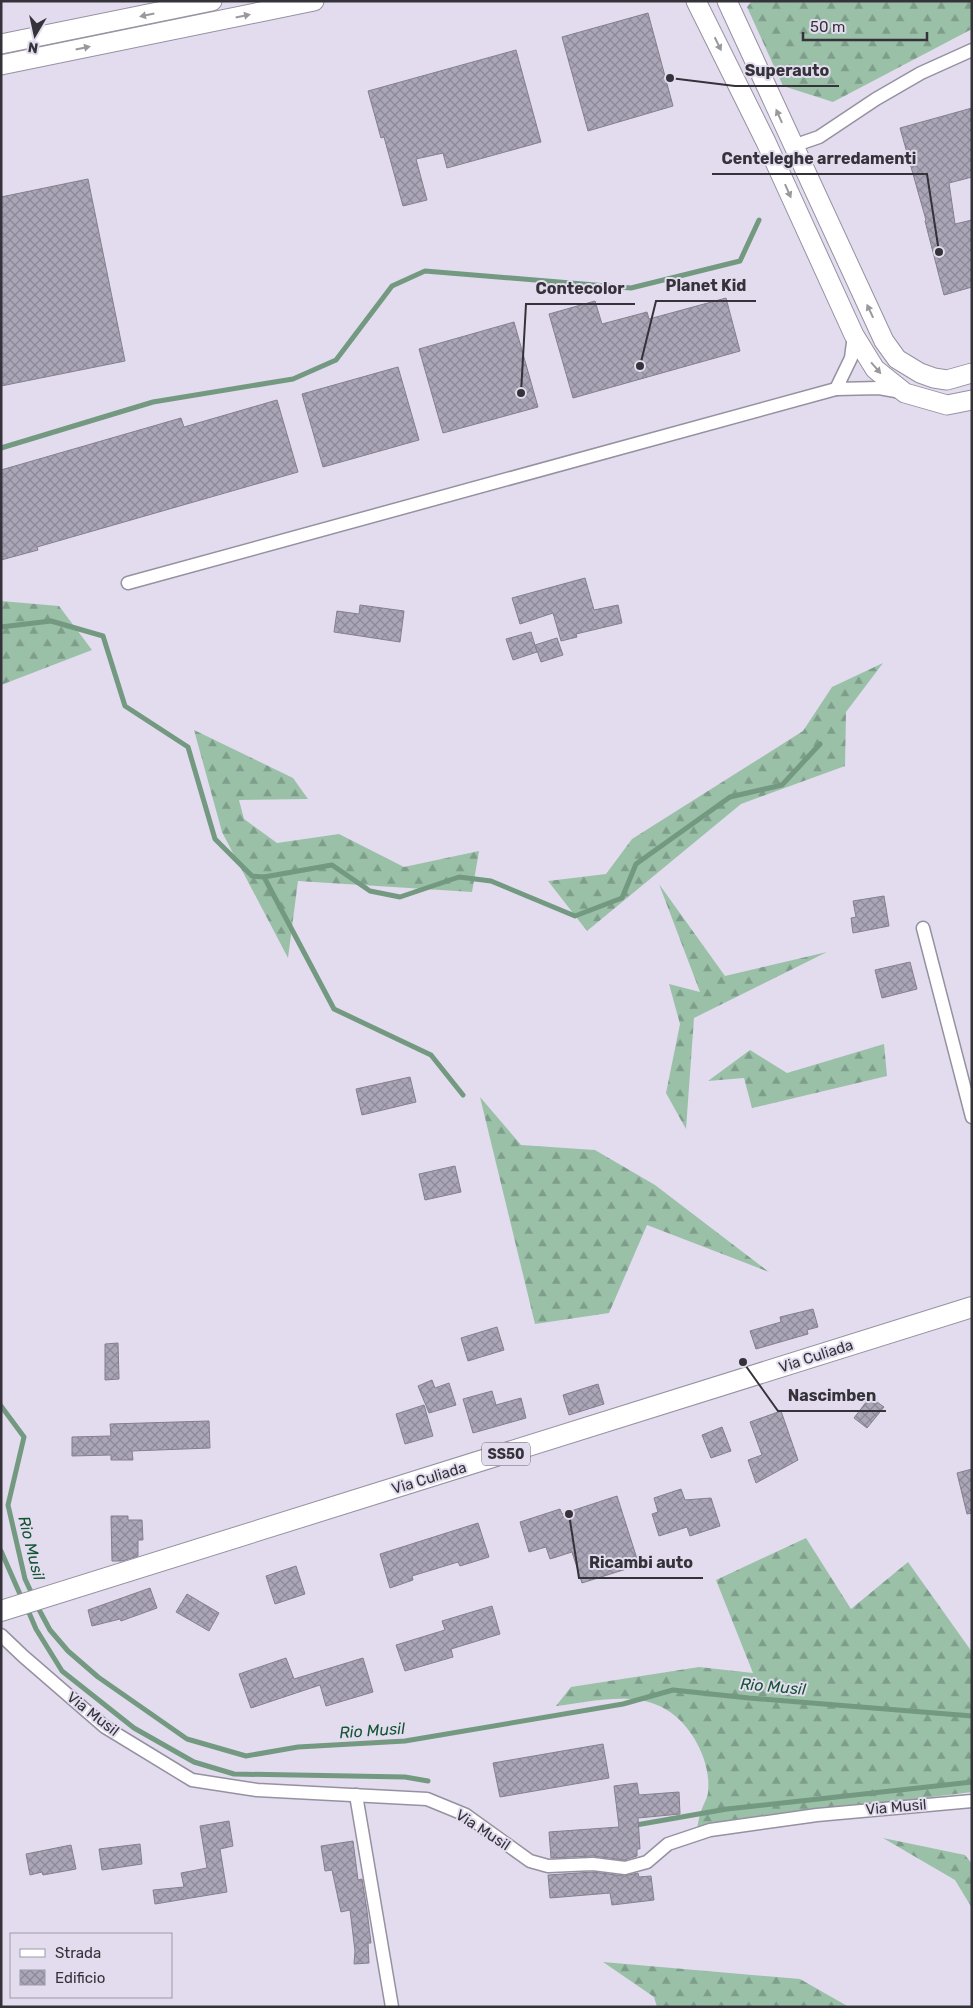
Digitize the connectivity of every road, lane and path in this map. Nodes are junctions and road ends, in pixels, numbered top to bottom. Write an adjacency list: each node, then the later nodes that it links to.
1 (212, 1): 5 (street, one-way to 5)
2 (314, 1): 7 (street, one-way to 2)
3 (696, 1): 9 (street, one-way to 9)
4 (727, 1): 8 (street, one-way to 4)
5 (1, 44)
6 (972, 50): 8 (street)
7 (1, 65)
8 (793, 146): 10 (street, one-way to 8)
9 (854, 336): 11 (street); 12 (street, one-way to 12)
10 (972, 373)
11 (836, 389): 12 (street); 14 (street)
12 (905, 393): 13 (street)
13 (972, 400)
14 (128, 583)
15 (923, 928): 16 (street)
16 (972, 1117)
17 (972, 1307): 18 (main road, Via Culiada / SS50)
18 (2, 1611)
19 (1, 1635): 20 (street, Via Musil)
20 (356, 1795): 21 (street, Via Musil); 22 (street)
21 (972, 1801)
22 (392, 2007)

